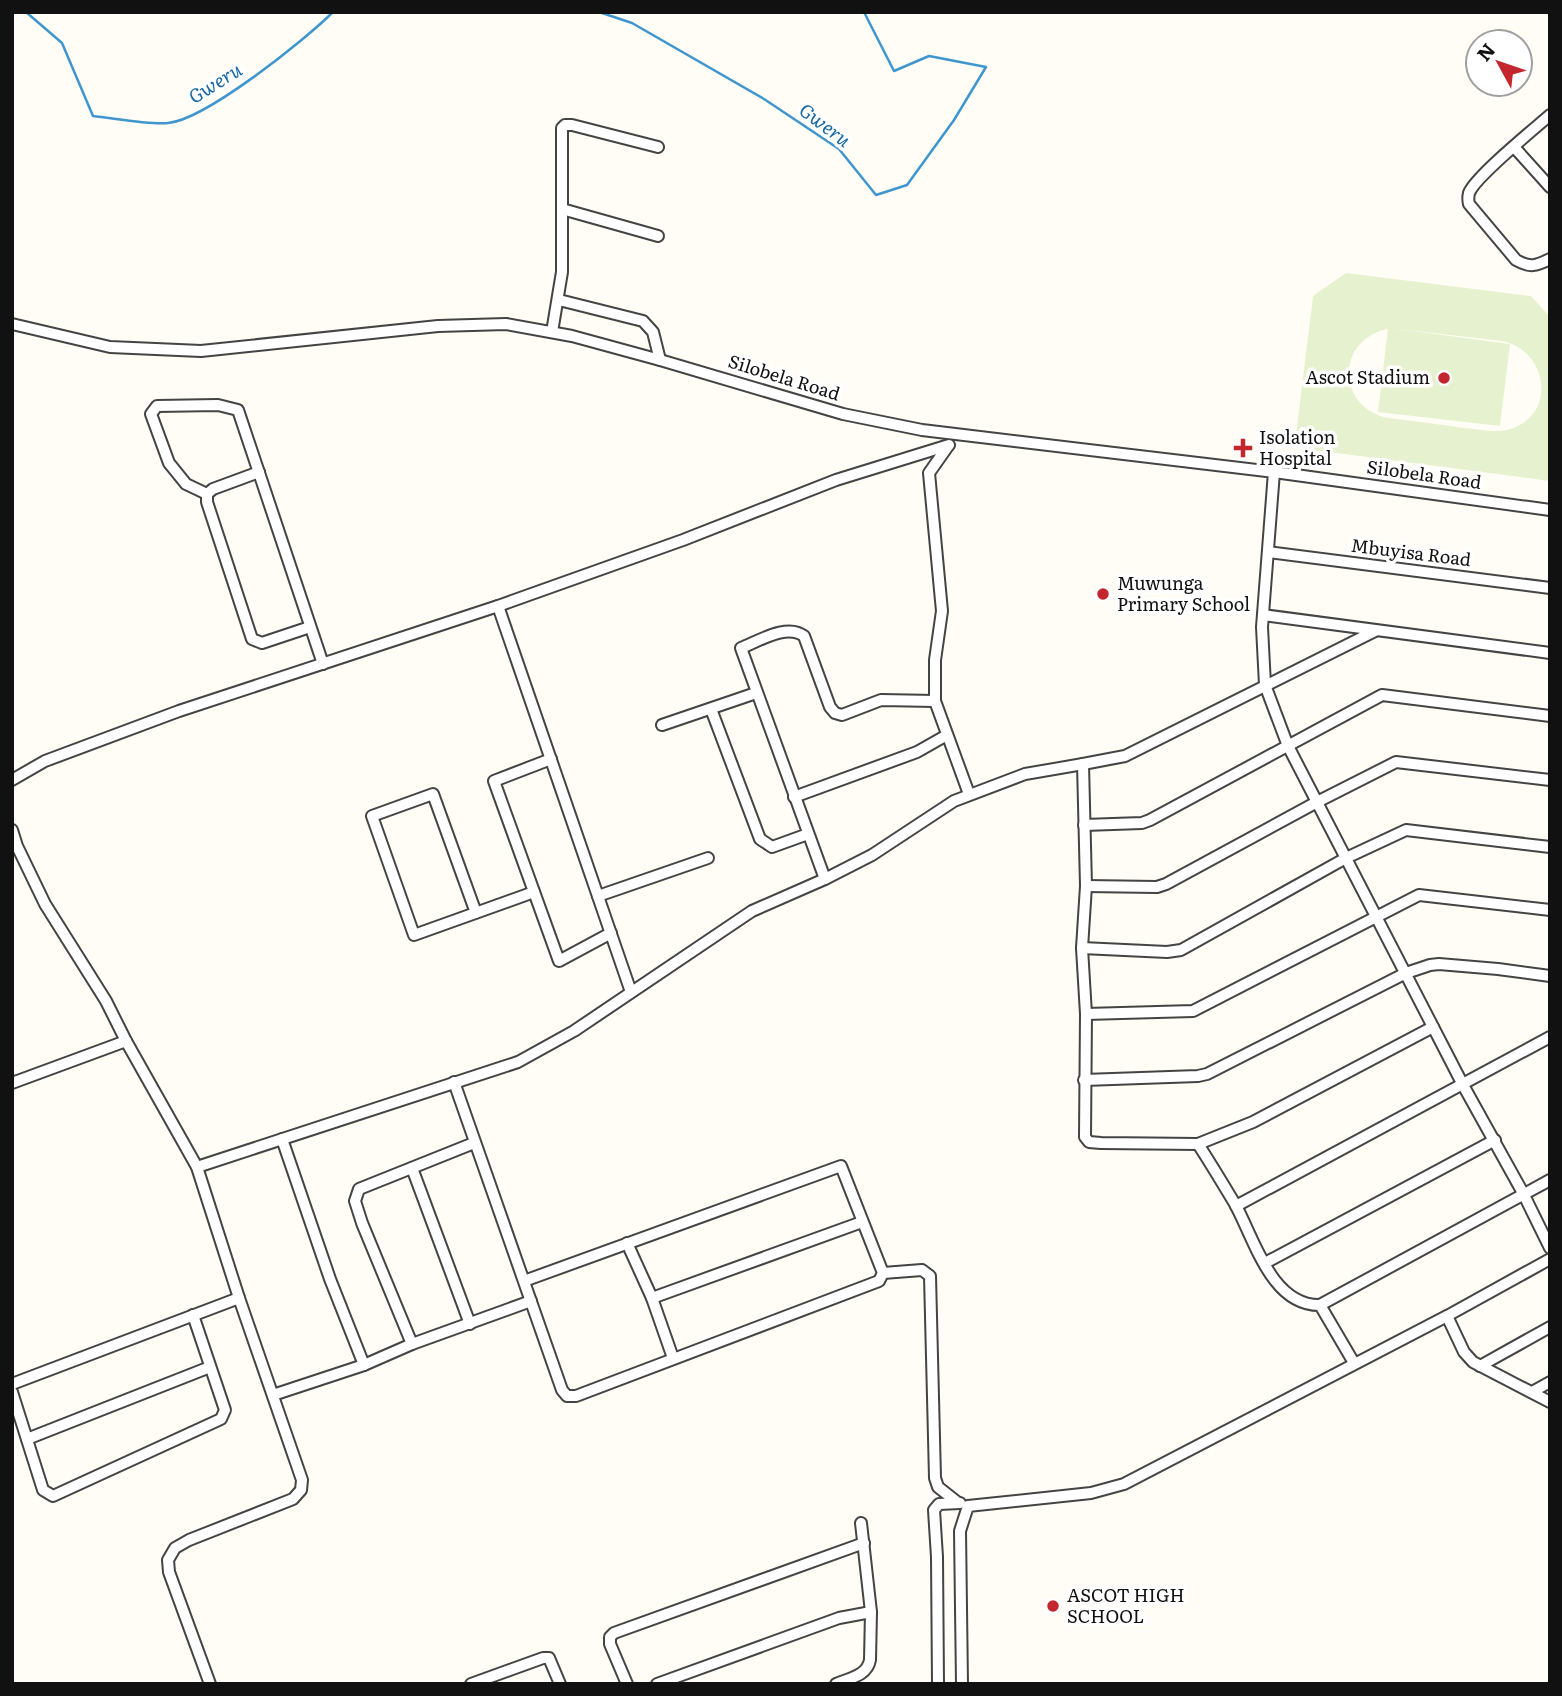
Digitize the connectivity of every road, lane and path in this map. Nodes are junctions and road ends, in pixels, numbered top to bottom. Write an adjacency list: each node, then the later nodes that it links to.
1 (1550, 115): 3 (street)
2 (658, 147): 5 (street)
3 (1514, 147): 4 (street); 7 (street)
4 (1550, 187)
5 (562, 209): 6 (street); 8 (street)
6 (658, 236)
7 (1550, 259)
8 (559, 300): 10 (street); 11 (street)
9 (12, 324): 10 (street, Silobela Road)
10 (552, 332): 11 (street, Silobela Road)
11 (660, 360): 12 (street, Silobela Road)
12 (956, 435): 13 (street); 15 (street, Silobela Road)
13 (949, 445): 20 (street); 28 (street)
14 (259, 472): 16 (street); 16 (street); 22 (street)
15 (1274, 472): 17 (street, Silobela Road); 18 (street)
16 (207, 494): 22 (street)
17 (1550, 510)
18 (1268, 552): 19 (street, Mbuyisa Road); 21 (street)
19 (1550, 588)
20 (498, 606): 25 (street); 34 (street)
21 (1263, 615): 23 (street); 26 (street)
22 (310, 627): 25 (street)
23 (1375, 631): 24 (street); 26 (street)
24 (1550, 653)
25 (323, 664): 36 (street)
26 (1265, 685): 33 (street); 35 (street)
27 (756, 693): 28 (street); 29 (street); 39 (street)
28 (935, 701): 32 (street)
29 (711, 709): 31 (street); 43 (street)
30 (1550, 716): 33 (street)
31 (662, 725)
32 (947, 735): 38 (street); 39 (street)
33 (1288, 746): 40 (street); 41 (street)
34 (551, 759): 49 (street); 50 (street)
35 (1083, 764): 38 (street); 41 (street)
36 (12, 780)
37 (1550, 780): 40 (street)
38 (969, 794): 47 (street)
39 (794, 797): 43 (street)
40 (1317, 802): 46 (street); 48 (street)
41 (1084, 825): 48 (street)
42 (12, 830): 62 (street)
43 (808, 834): 47 (street)
44 (1550, 847): 46 (street)
45 (708, 858): 50 (street)
46 (1346, 859): 53 (street); 55 (street)
47 (825, 879): 58 (street)
48 (1086, 886): 55 (street)
49 (534, 892): 52 (street); 54 (street)
50 (598, 896): 54 (street)
51 (1550, 910): 53 (street)
52 (475, 913): 52 (street)
53 (1375, 915): 56 (street); 59 (street)
54 (611, 933): 58 (street)
55 (1082, 948): 59 (street)
56 (1406, 973): 57 (street); 60 (street); 63 (street)
57 (1550, 976)
58 (631, 992): 64 (street)
59 (1086, 1014): 63 (street)
60 (1433, 1027): 66 (street); 70 (street)
61 (1550, 1037): 66 (street)
62 (126, 1041): 65 (street); 71 (street)
63 (1084, 1080): 70 (street)
64 (454, 1082): 67 (street); 69 (street)
65 (12, 1083)
66 (1463, 1085): 68 (street); 75 (street)
67 (282, 1139): 71 (street); 94 (street)
68 (1495, 1140): 74 (street); 80 (street)
69 (474, 1143): 72 (street); 82 (street)
70 (1198, 1144): 75 (street)
71 (197, 1167): 83 (street)
72 (412, 1168): 89 (street); 91 (street)
73 (1550, 1180): 74 (street)
74 (1523, 1193): 78 (street); 86 (street)
75 (1236, 1206): 80 (street)
76 (862, 1222): 77 (street); 81 (street); 84 (street)
77 (627, 1243): 82 (street); 84 (street)
78 (1550, 1248)
79 (1550, 1259): 88 (street)
80 (1265, 1263): 86 (street)
81 (883, 1273): 92 (street); 104 (street)
82 (523, 1281): 85 (street)
83 (239, 1298): 87 (street); 101 (street)
84 (652, 1298): 92 (street)
85 (531, 1301): 89 (street); 92 (street)
86 (1320, 1305): 93 (street)
87 (193, 1315): 96 (street); 98 (street)
88 (1447, 1316): 93 (street); 95 (street)
89 (470, 1324): 91 (street)
90 (1550, 1328): 95 (street)
91 (412, 1344): 94 (street)
92 (673, 1358)
93 (1354, 1363): 104 (street)
94 (364, 1364): 101 (street)
95 (1480, 1366): 100 (street)
96 (210, 1367): 103 (street); 103 (street)
97 (1550, 1382): 100 (street)
98 (12, 1384)
99 (12, 1392): 103 (street)
100 (1532, 1392): 102 (street)
101 (273, 1395): 110 (street)
102 (1550, 1402)
103 (27, 1439)
104 (962, 1504): 107 (street); 108 (street)
105 (861, 1523): 106 (street)
106 (864, 1543): 109 (street); 113 (street)
107 (959, 1544): 108 (street); 117 (street)
108 (937, 1557): 116 (street)
109 (871, 1612): 114 (street); 115 (street)
110 (210, 1684)
111 (471, 1684): 112 (street)
112 (560, 1684)
113 (627, 1684)
114 (657, 1684)
115 (836, 1684)
116 (938, 1684)
117 (962, 1684)

